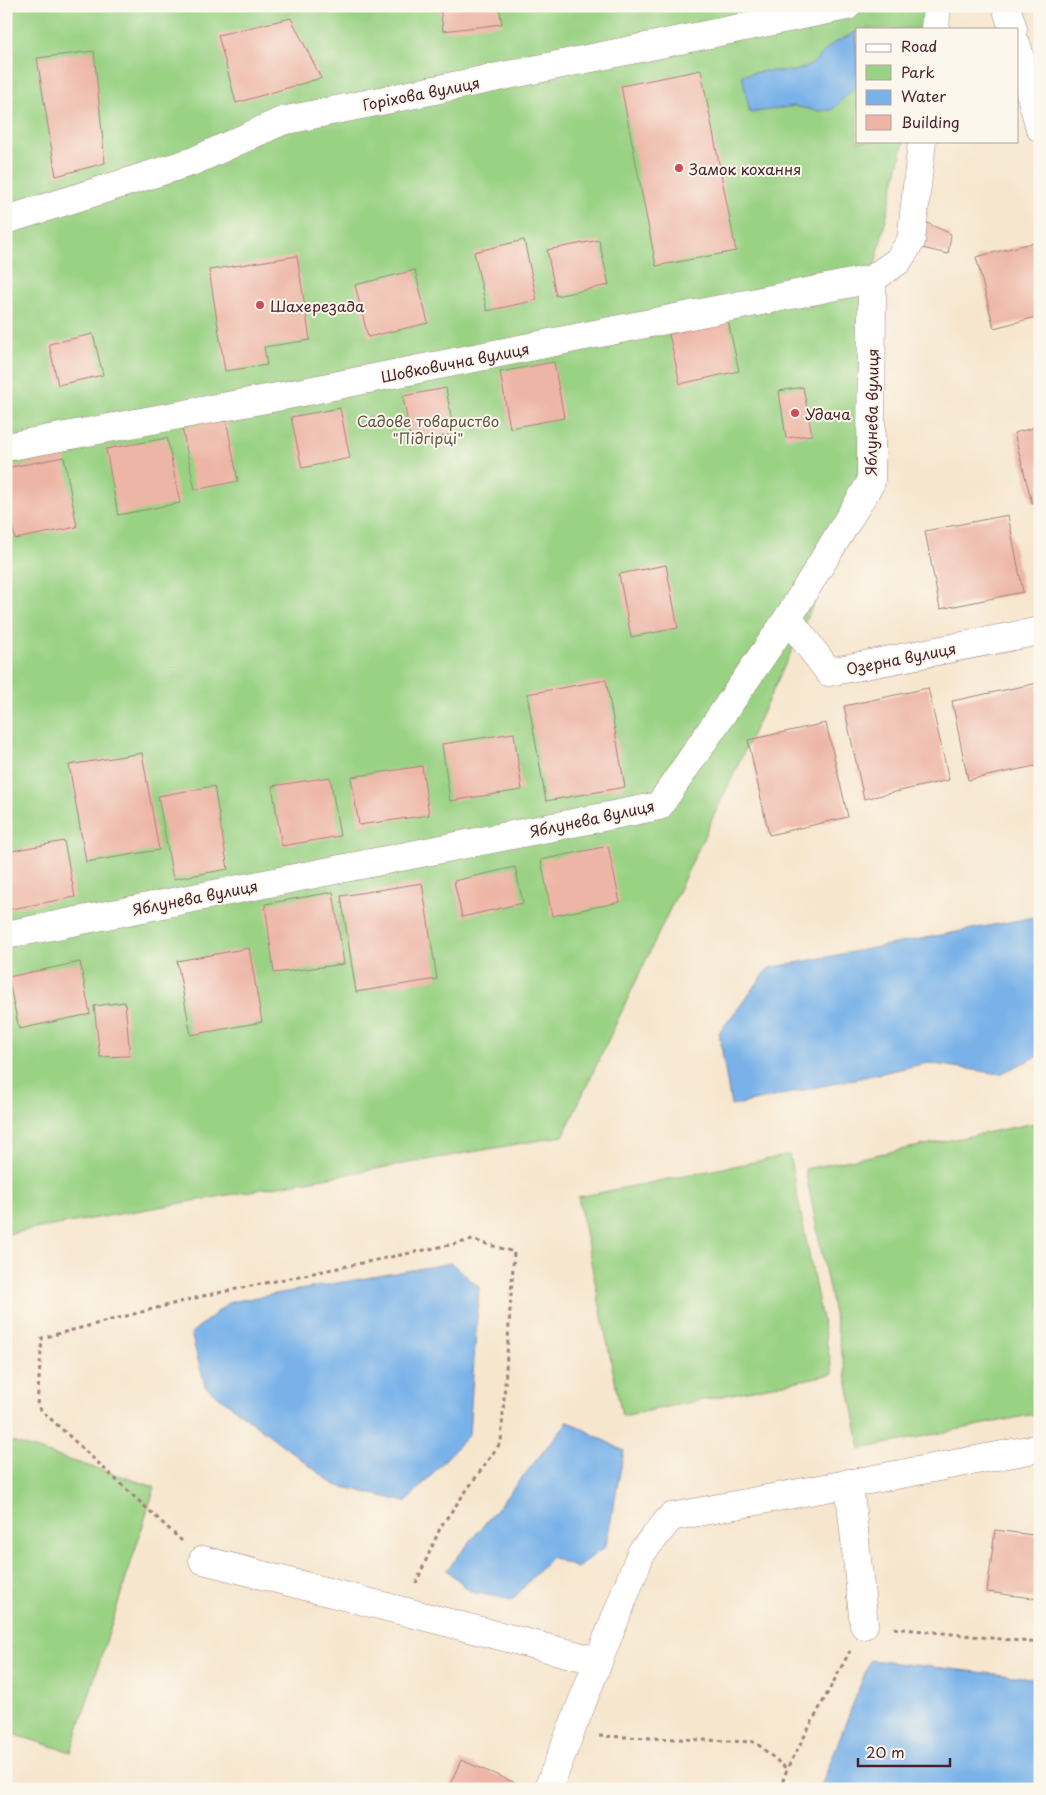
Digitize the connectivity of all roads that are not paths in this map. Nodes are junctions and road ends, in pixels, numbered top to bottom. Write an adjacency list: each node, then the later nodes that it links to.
1 (847, 6): 9 (street, Горіхова вулиця)
2 (937, 6): 4 (street)
3 (1006, 6): 5 (street)
4 (935, 28)
5 (1013, 28)
6 (1018, 50): 7 (street)
7 (1040, 128)
8 (922, 142): 10 (street, Шовковична вулиця)
9 (6, 220)
10 (872, 280): 11 (street, Шовковична вулиця); 12 (street, Яблунева вулиця)
11 (6, 446)
12 (788, 618): 13 (street, Озерна вулиця); 14 (street, Яблунева вулиця)
13 (1040, 631)
14 (6, 935)
15 (1040, 1448): 16 (street)
16 (849, 1483): 18 (street); 19 (street)
17 (203, 1560): 19 (street)
18 (864, 1625)
19 (598, 1661): 20 (street)
20 (548, 1789)

